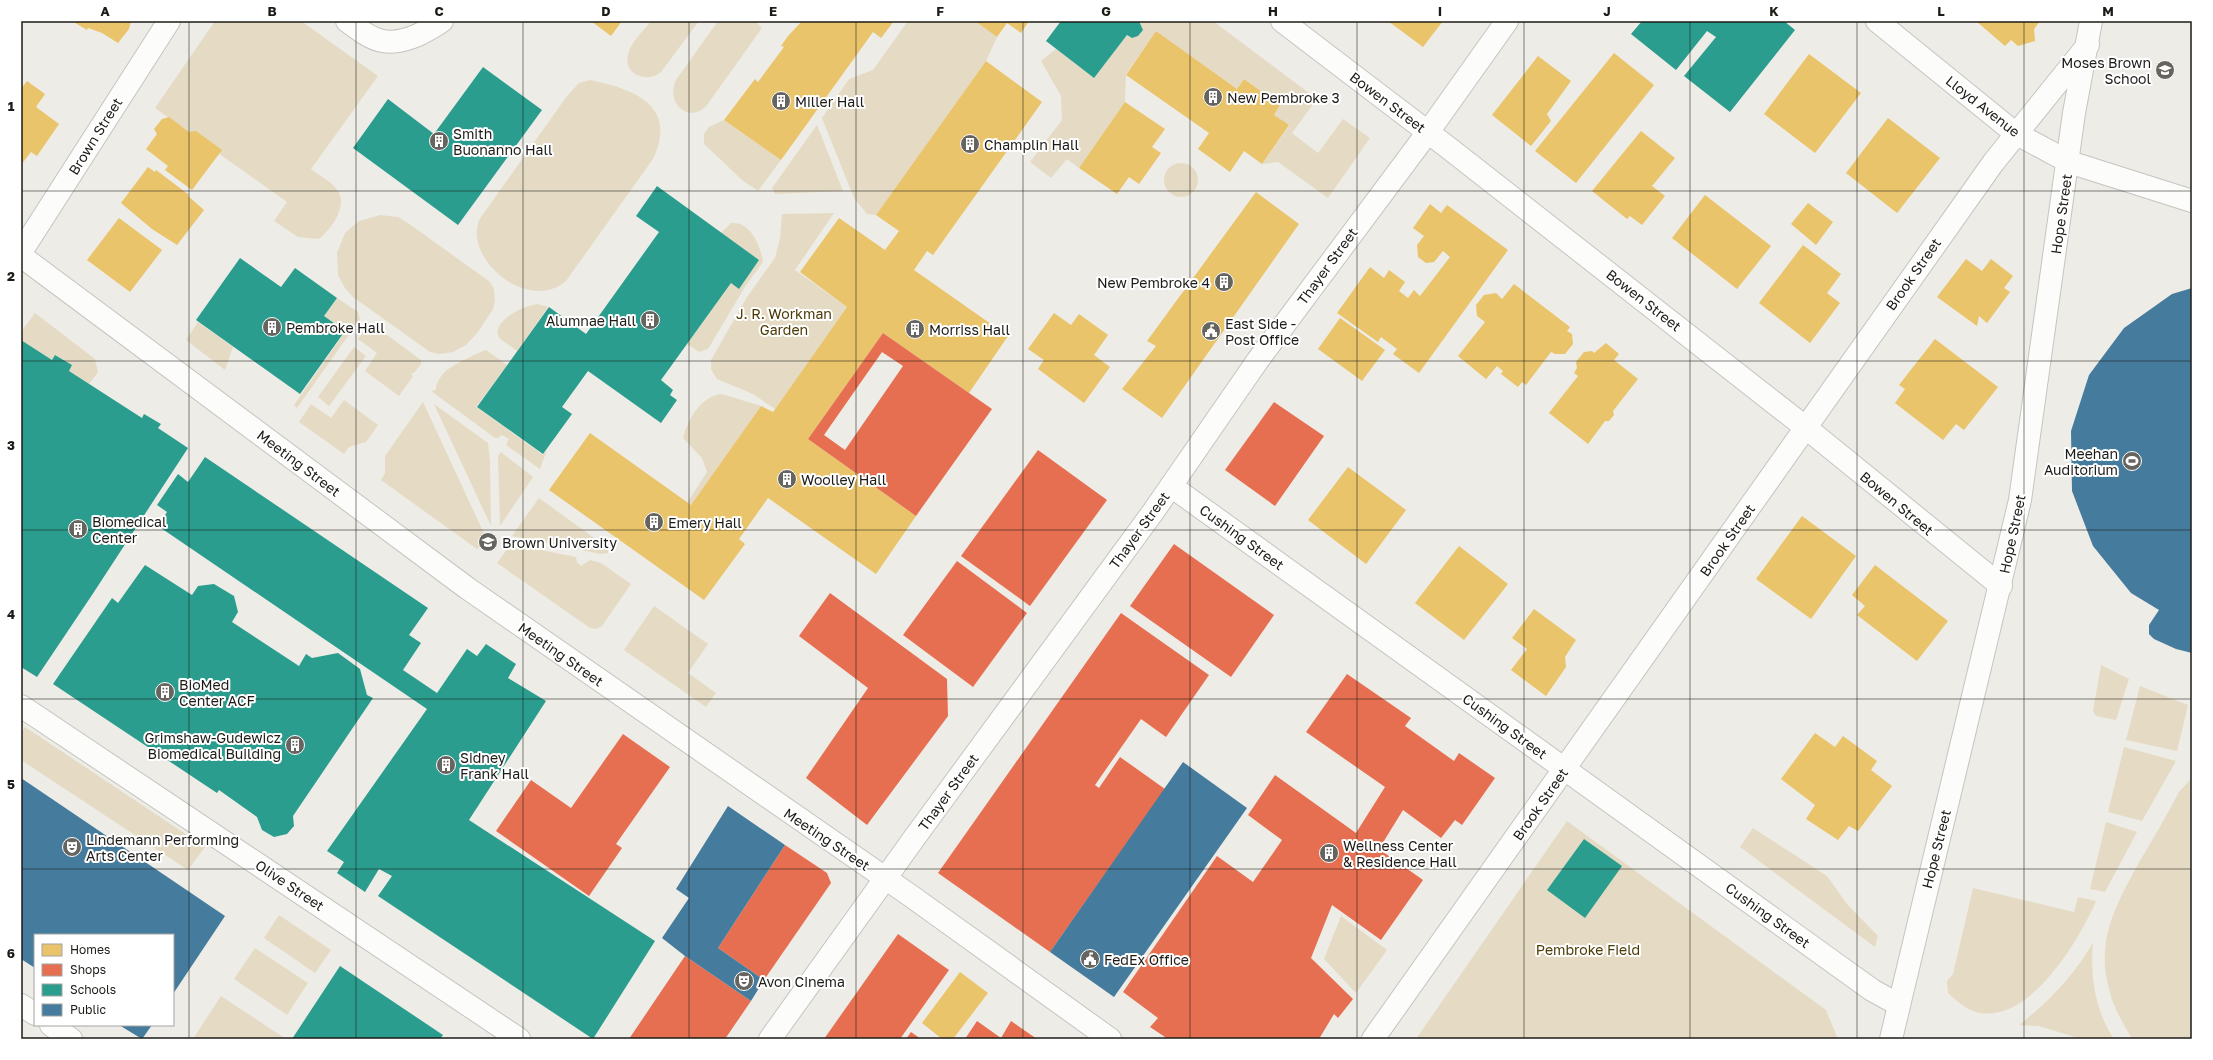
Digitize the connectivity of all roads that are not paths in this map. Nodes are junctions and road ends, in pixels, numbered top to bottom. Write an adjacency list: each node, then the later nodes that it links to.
1 (168, 21): 13 (street, Brown Street)
2 (346, 21): 3 (street)
3 (442, 21)
4 (1282, 21): 9 (street, Bowen Street)
5 (1507, 21): 9 (street, Thayer Street)
6 (1877, 21): 10 (street, Lloyd Avenue)
7 (2091, 21): 8 (street, Hope Street)
8 (2088, 45): 10 (street, Brook Street); 11 (street, Hope Street)
9 (1428, 132): 15 (street, Bowen Street); 16 (street, Thayer Street)
10 (2015, 134): 11 (street, Lloyd Avenue); 15 (street, Brook Street)
11 (2069, 162): 12 (street, Lloyd Avenue); 17 (street, Hope Street)
12 (2192, 201)
13 (21, 252)
14 (21, 256): 20 (street, Meeting Street)
15 (1805, 427): 17 (street, Bowen Street); 19 (street, Brook Street)
16 (1171, 486): 19 (street, Cushing Street); 20 (street, Thayer Street)
17 (2001, 586): 22 (street, Hope Street)
18 (21, 706): 26 (street, Olive Street)
19 (1565, 769): 22 (street, Cushing Street); 29 (street, Brook Street)
20 (885, 878): 27 (street, Thayer Street); 28 (street, Meeting Street)
21 (21, 1005): 23 (street)
22 (1899, 1005): 30 (street, Hope Street)
23 (34, 1013)
24 (52, 1026): 25 (street)
25 (72, 1039)
26 (519, 1039)
27 (770, 1039)
28 (1110, 1039)
29 (1373, 1039)
30 (1891, 1039)

